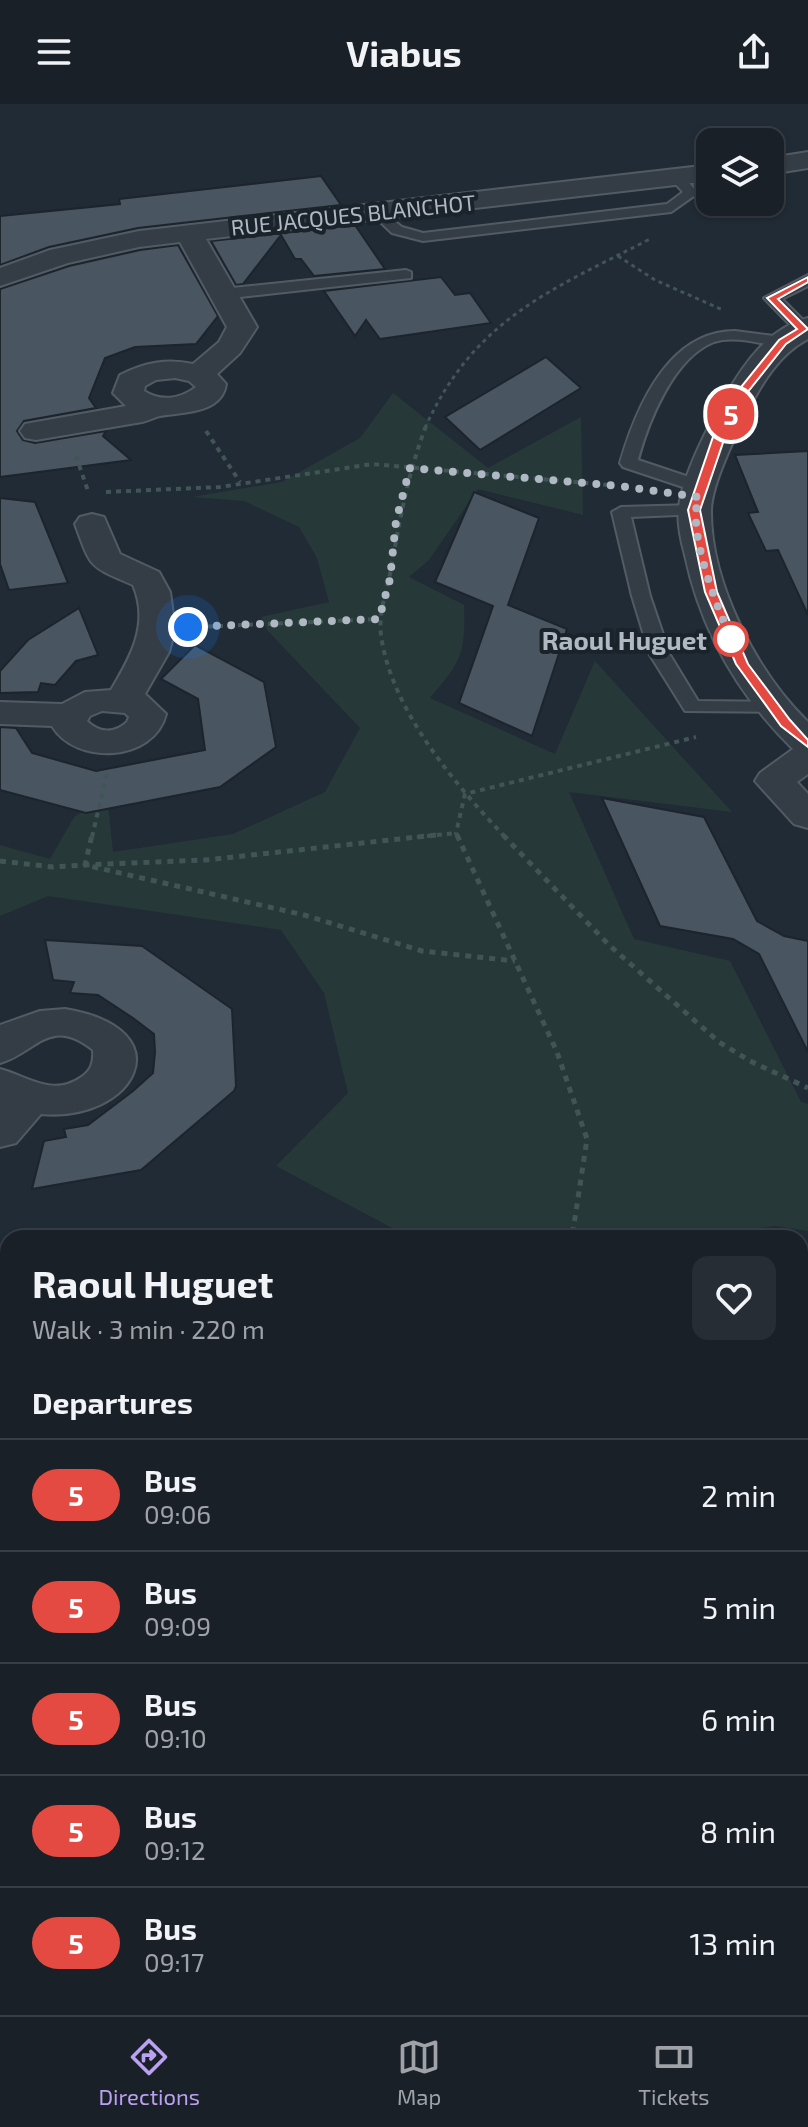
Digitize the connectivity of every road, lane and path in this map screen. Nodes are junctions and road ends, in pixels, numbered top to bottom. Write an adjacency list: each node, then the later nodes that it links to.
1 (808, 160): 2 (street)
2 (784, 164)
3 (696, 174): 4 (street, RUE JACQUES BLANCHOT)
4 (188, 232): 8 (street, RUE JACQUES BLANCHOT); 10 (street)
5 (653, 238): 6 (path)
6 (618, 256): 11 (path); 16 (path)
7 (406, 275): 10 (lane)
8 (0, 278)
9 (808, 280): 11 (lane)
10 (222, 294): 12 (street)
11 (797, 334): 19 (street); 19 (lane)
12 (199, 374): 13 (street); 14 (street)
13 (188, 404): 14 (street); 17 (path)
14 (153, 406): 15 (street)
15 (51, 429): 20 (path)
16 (410, 468): 17 (path); 18 (path); 21 (path)
17 (240, 482): 20 (path)
18 (619, 486)
19 (697, 498): 24 (street); 24 (lane)
20 (90, 508): 22 (street)
21 (379, 619): 22 (path); 31 (path)
22 (157, 629): 23 (street)
23 (123, 700): 26 (street); 28 (street)
24 (774, 708): 29 (street)
25 (0, 713): 26 (street)
26 (71, 715): 28 (street)
27 (701, 736): 31 (path)
28 (111, 741): 35 (path)
29 (808, 743)
30 (808, 756): 32 (street)
31 (465, 794): 33 (path); 38 (path)
32 (808, 816)
33 (456, 833): 35 (path); 36 (path)
34 (0, 861): 35 (path)
35 (85, 865): 36 (path)
36 (516, 962): 41 (path)
37 (0, 1049): 39 (street)
38 (808, 1088)
39 (14, 1091): 40 (street)
40 (0, 1132)
41 (575, 1230)
42 (0, 1619): 43 (street)
43 (0, 1631)

